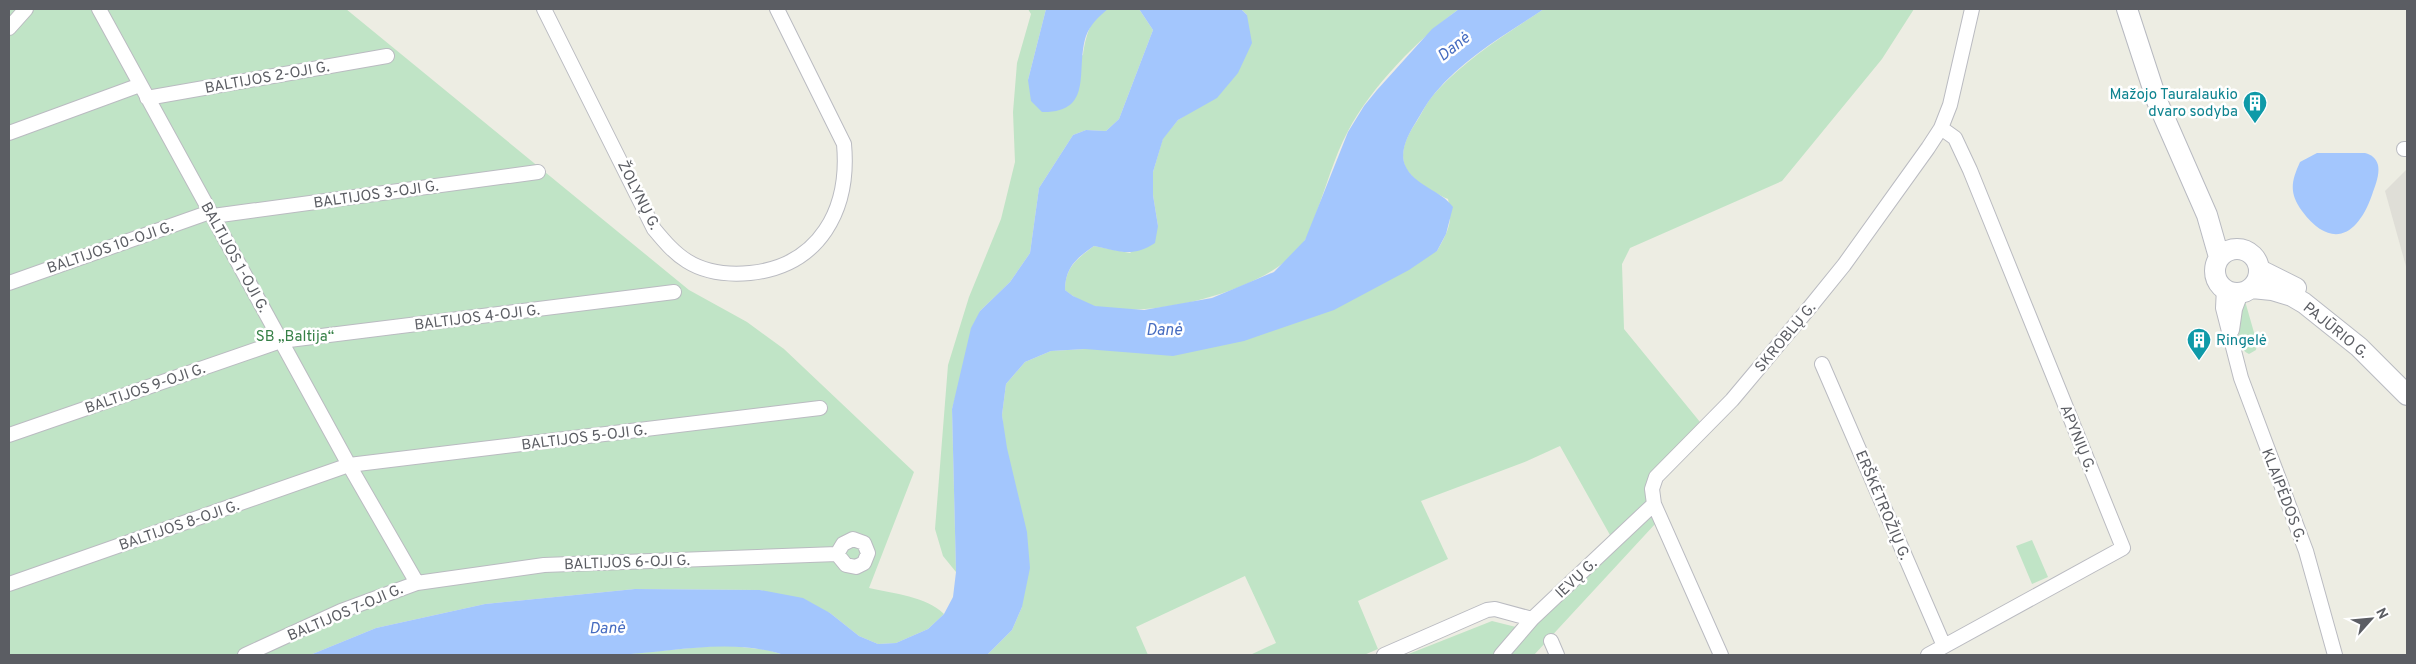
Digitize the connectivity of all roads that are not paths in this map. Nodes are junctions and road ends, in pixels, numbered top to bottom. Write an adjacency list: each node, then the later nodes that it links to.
1 (26, 9): 7 (street)
2 (99, 9): 9 (street, BALTIJOS 1-OJI G.)
3 (544, 9): 4 (street, ŽOLYNŲ G.)
4 (777, 9)
5 (1972, 9): 11 (street, SKROBLŲ G.)
6 (2126, 9): 15 (main road, PAJŪRIO G.)
7 (9, 28)
8 (387, 56): 10 (street, BALTIJOS 2-OJI G.)
9 (140, 85): 10 (street, BALTIJOS 1-OJI G.); 12 (street)
10 (147, 98): 14 (street, BALTIJOS 1-OJI G.)
11 (1940, 128): 28 (street, SKROBLŲ G.); 34 (street, APYNIŲ G.)
12 (9, 133)
13 (538, 172): 14 (street, BALTIJOS 3-OJI G.)
14 (212, 214): 18 (street, BALTIJOS 10-OJI G.); 21 (street, BALTIJOS 1-OJI G.)
15 (2207, 215): 16 (main road, PAJŪRIO G.); 17 (main road, PAJŪRIO G.)
16 (2239, 248): 17 (main road); 19 (main road, PAJŪRIO G.)
17 (2219, 257): 19 (main road, PAJŪRIO G.)
18 (9, 282)
19 (2244, 285): 23 (main road, PAJŪRIO G.); 24 (main road, PAJŪRIO G.); 41 (street, KLAIPĖDOS G.)
20 (674, 292): 21 (street, BALTIJOS 4-OJI G.)
21 (281, 342): 26 (street, BALTIJOS 9-OJI G.); 27 (street, BALTIJOS 1-OJI G.)
22 (1822, 364): 34 (street, ERŠKĖTROŽIŲ G.)
23 (2407, 378)
24 (2407, 395)
25 (820, 408): 27 (street, BALTIJOS 5-OJI G.)
26 (9, 435)
27 (349, 465): 30 (street, BALTIJOS 1-OJI G.); 31 (street, BALTIJOS 8-OJI G.)
28 (1654, 504): 32 (street, IEVŲ G.); 39 (street, SKROBLŲ G.)
29 (838, 554): 30 (street, BALTIJOS 6-OJI G.)
30 (417, 583): 35 (street, BALTIJOS 7-OJI G.)
31 (9, 584)
32 (1532, 619): 36 (street); 37 (street, IEVŲ G.)
33 (1551, 641): 38 (street)
34 (1944, 646): 40 (street, APYNIŲ G.)
35 (245, 655)
36 (1384, 655)
37 (1501, 655)
38 (1557, 655)
39 (1721, 655)
40 (1928, 655)
41 (2335, 655)

